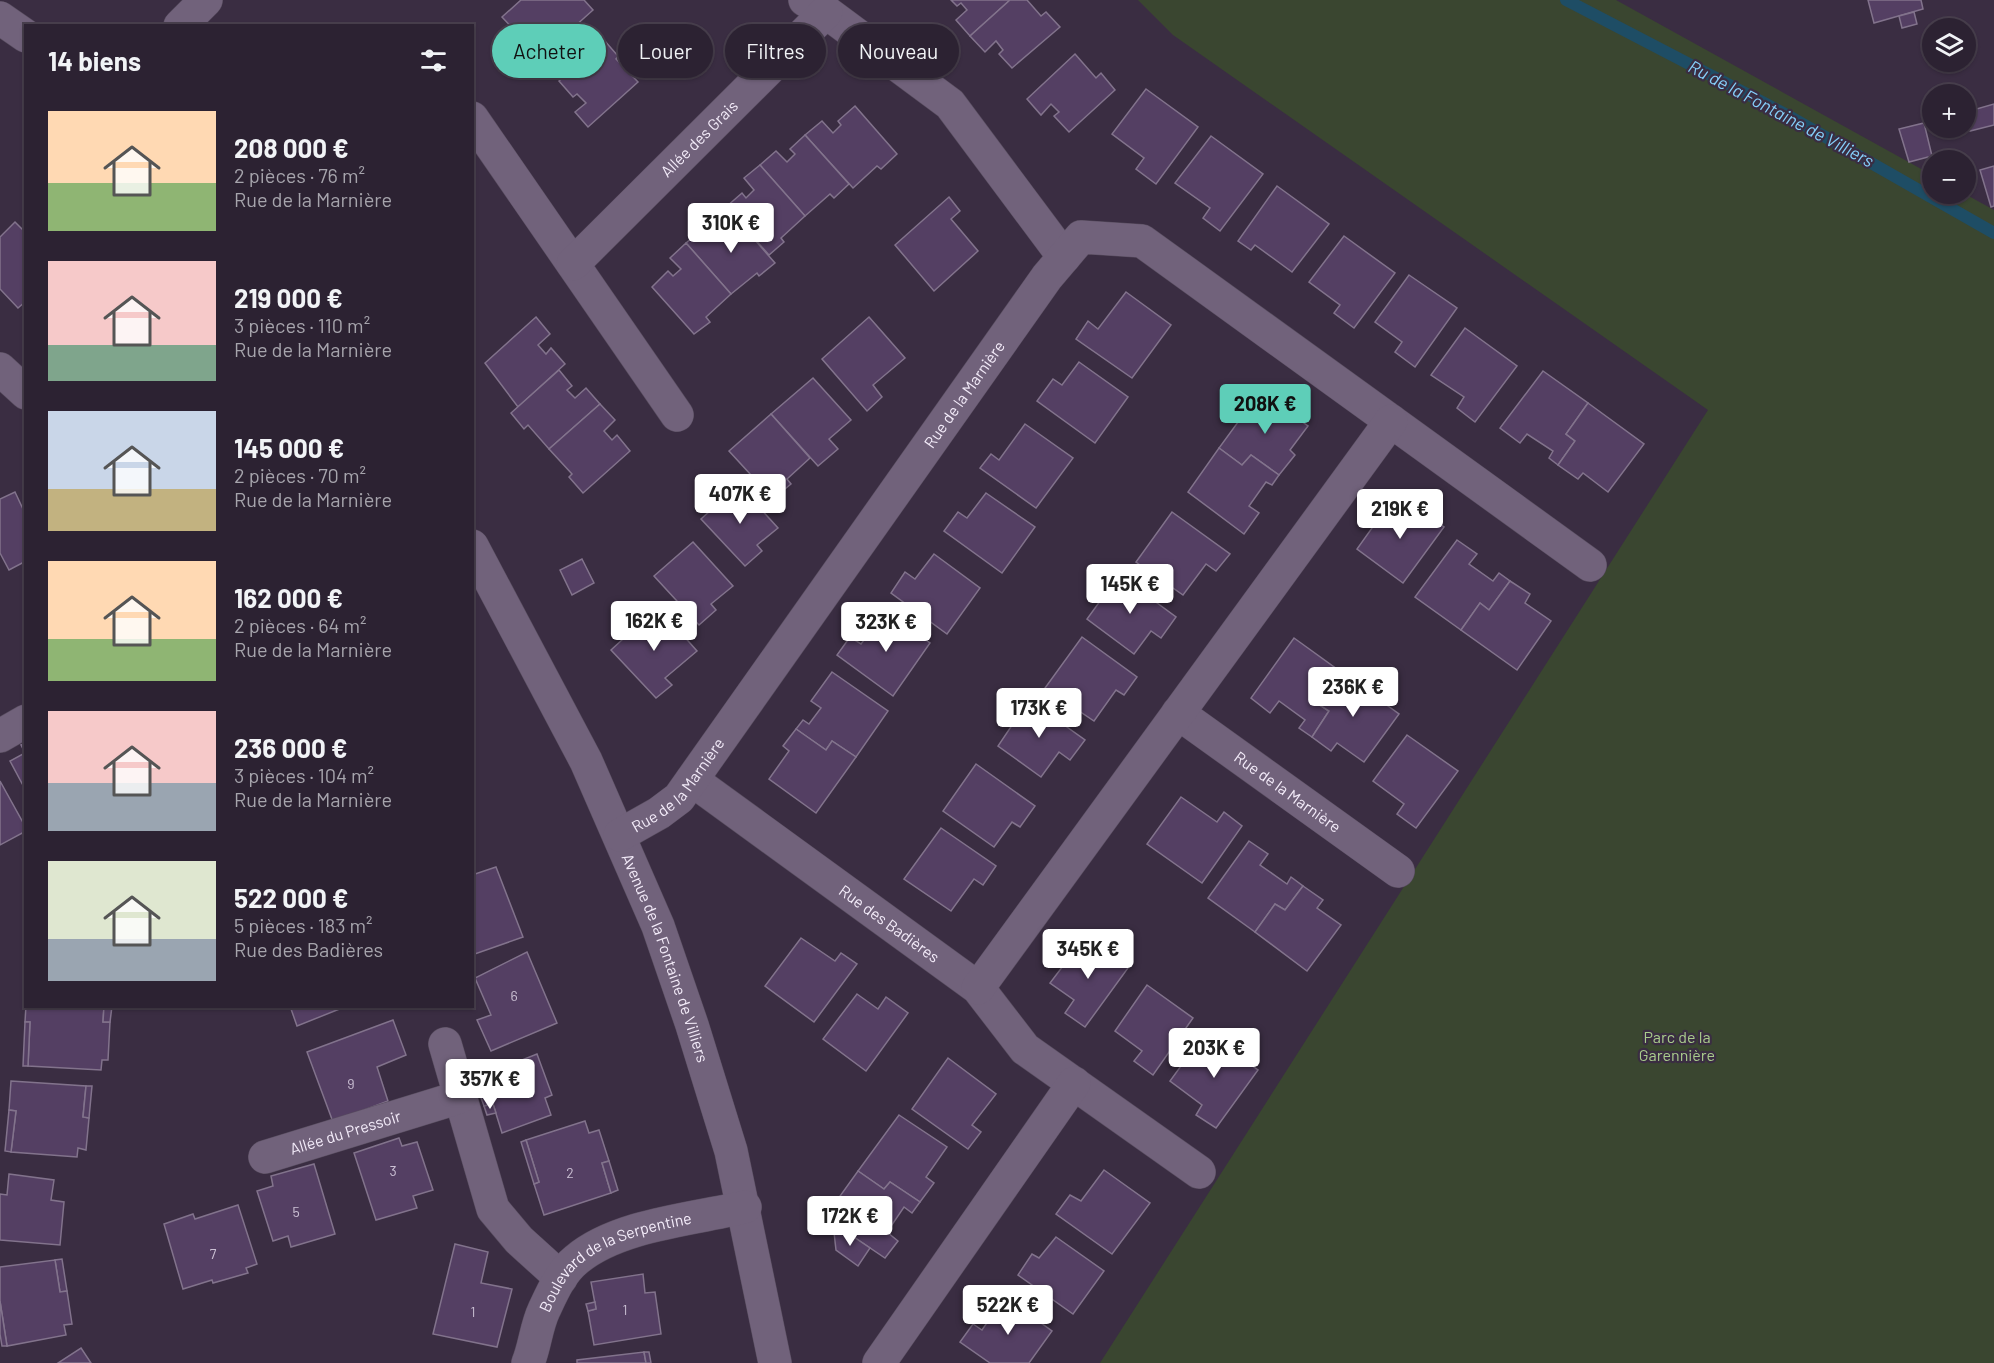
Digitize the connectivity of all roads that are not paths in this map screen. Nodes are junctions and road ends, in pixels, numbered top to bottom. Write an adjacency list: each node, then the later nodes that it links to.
1 (206, 0): 4 (street)
2 (815, 6): 7 (street); 8 (street, Allée des Grais)
3 (0, 18): 5 (street)
4 (182, 24)
5 (24, 35)
6 (474, 121): 8 (street)
7 (1064, 257): 12 (street, Rue de la Marnière); 18 (street, Rue de la Marnière)
8 (573, 264): 11 (street)
9 (0, 369): 10 (street)
10 (24, 391)
11 (677, 415)
12 (1391, 421): 14 (street, Rue de la Marnière); 15 (street)
13 (474, 550): 19 (street, Avenue de la Fontaine de Villiers)
14 (1590, 565)
15 (1178, 713): 20 (street, Rue de la Marnière); 21 (street)
16 (24, 722): 17 (street)
17 (0, 736)
18 (692, 780): 19 (street, Rue de la Marnière); 21 (street, Rue des Badières)
19 (620, 835): 27 (street, Avenue de la Fontaine de Villiers)
20 (1398, 871)
21 (978, 988): 23 (street, Rue des Badières)
22 (445, 1044): 24 (street)
23 (1074, 1083): 26 (street, Rue des Badières); 31 (street)
24 (460, 1097): 25 (street, Allée du Pressoir); 28 (street)
25 (265, 1157)
26 (1199, 1172)
27 (745, 1207): 28 (street, Boulevard de la Serpentine); 30 (street, Avenue de la Fontaine de Villiers)
28 (561, 1278): 29 (street, Boulevard de la Serpentine)
29 (528, 1363)
30 (776, 1363)
31 (879, 1363)

